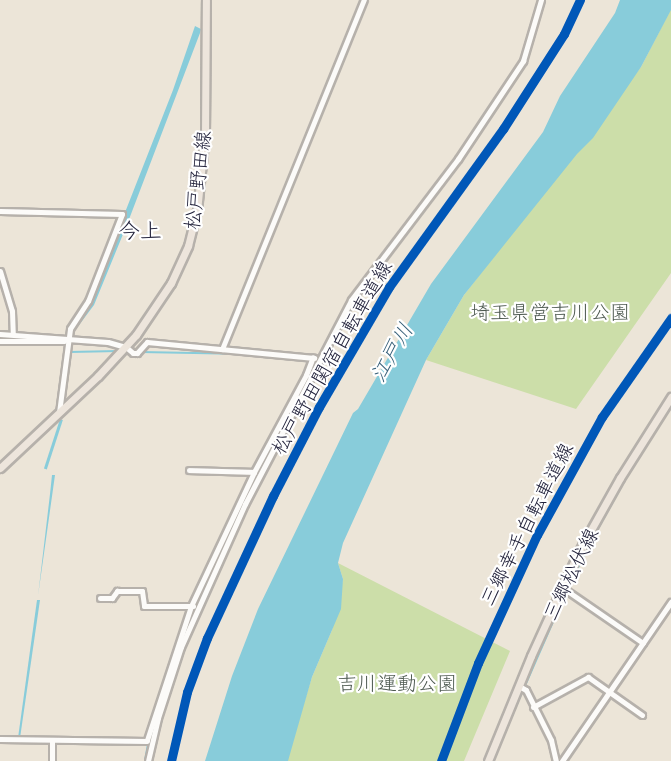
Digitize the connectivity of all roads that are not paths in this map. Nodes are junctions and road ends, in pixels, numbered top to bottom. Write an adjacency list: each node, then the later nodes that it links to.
1 (206, 0): 10 (main road, 松戸野田線)
2 (364, 0): 11 (street)
3 (541, 0): 13 (street)
4 (0, 211): 8 (street)
5 (0, 271): 7 (street)
6 (0, 334): 7 (street)
7 (13, 334): 8 (street)
8 (68, 340): 9 (street); 10 (street); 15 (street)
9 (0, 341)
10 (126, 347): 11 (street); 15 (main road, 松戸野田線)
11 (222, 349): 12 (street)
12 (312, 357): 13 (street); 18 (street)
13 (322, 359): 22 (street)
14 (671, 396): 19 (main road, 三郷松伏線)
15 (59, 412): 16 (main road, 松戸野田線)
16 (0, 468)
17 (189, 470): 18 (street)
18 (254, 472): 22 (street)
19 (563, 588): 23 (street); 24 (main road, 三郷松伏線)
20 (100, 598): 22 (street)
21 (671, 602): 23 (street)
22 (194, 607): 30 (street)
23 (644, 643): 25 (street)
24 (522, 688): 26 (street); 33 (main road, 三郷松伏線)
25 (609, 693): 26 (street); 27 (street); 35 (street)
26 (533, 707): 34 (street)
27 (642, 715)
28 (0, 739): 29 (street)
29 (52, 740): 30 (street); 31 (street)
30 (149, 741): 32 (street)
31 (52, 761)
32 (148, 761)
33 (488, 761)
34 (556, 761)
35 (562, 761)

